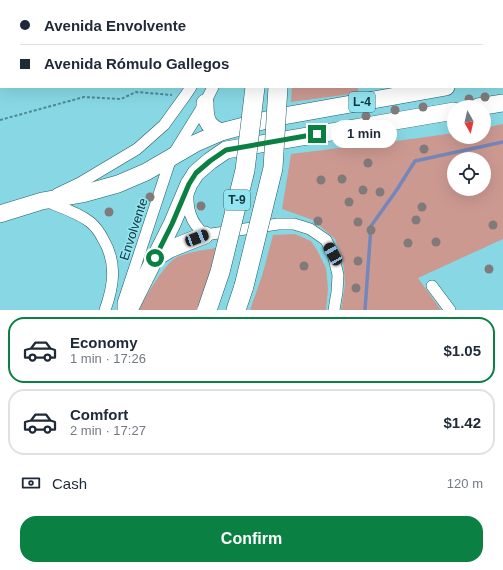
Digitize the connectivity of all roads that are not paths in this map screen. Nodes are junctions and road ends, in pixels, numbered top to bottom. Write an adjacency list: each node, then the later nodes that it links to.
1 (212, 88): 6 (street, Envolvente)
2 (255, 88): 21 (highway, T-9, bridge)
3 (278, 88): 22 (highway, T-9, bridge)
4 (440, 88): 10 (main road, L-4)
5 (188, 92): 13 (street)
6 (205, 103): 10 (main road); 11 (street, Envolvente)
7 (503, 103): 8 (main road)
8 (491, 105)
9 (447, 112): 12 (main road, L-4)
10 (221, 132): 11 (main road)
11 (171, 158): 13 (main road); 19 (street, Envolvente)
12 (189, 184): 15 (street); 16 (main road, L-4)
13 (42, 201): 14 (main road); 18 (street)
14 (0, 214)
15 (205, 234): 16 (main road); 23 (street)
16 (155, 258): 20 (main road, L-4)
17 (432, 286): 24 (street)
18 (105, 310)
19 (123, 310)
20 (129, 310)
21 (207, 310)
22 (236, 310)
23 (334, 310)
24 (450, 310)

